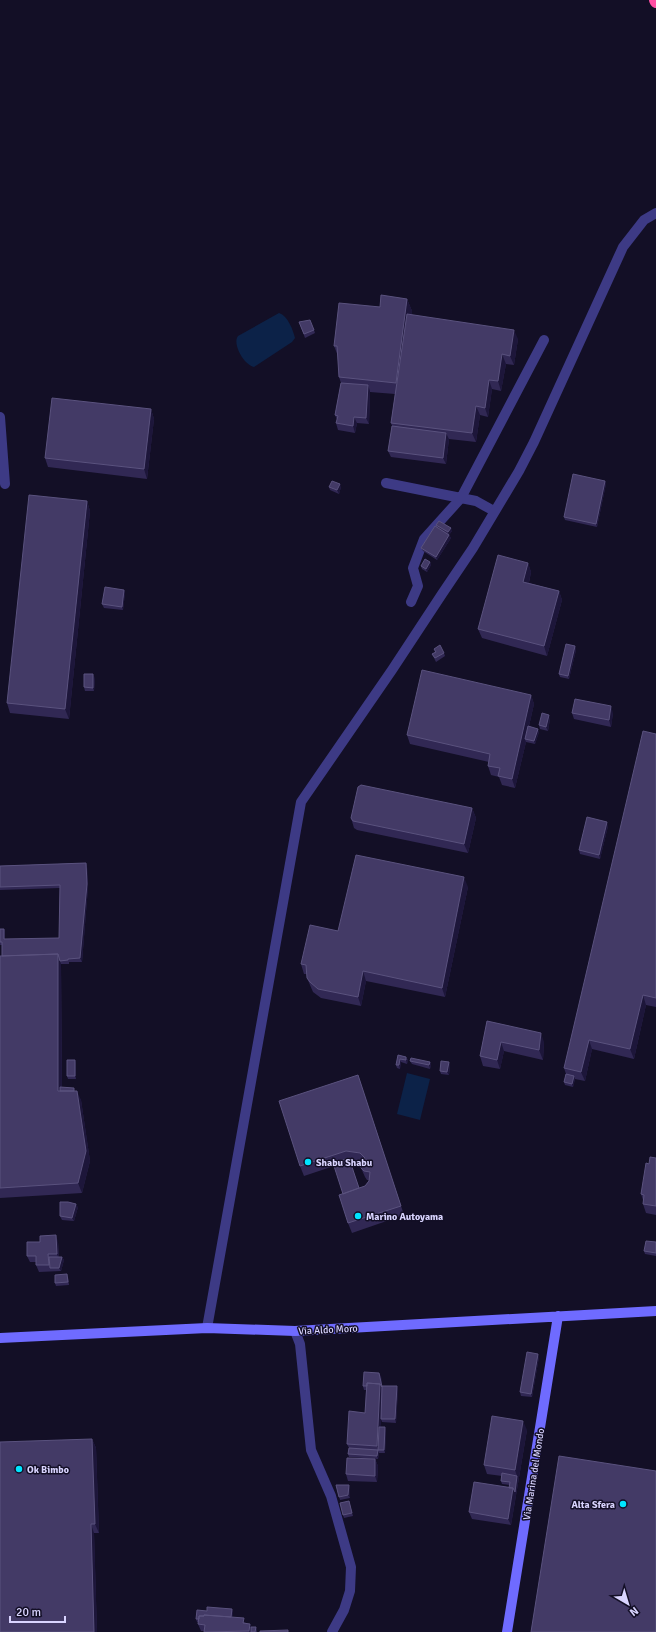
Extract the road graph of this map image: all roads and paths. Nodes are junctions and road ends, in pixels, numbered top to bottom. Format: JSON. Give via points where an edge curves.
{"nodes":[{"id":1,"x":656,"y":213,"type":"edge"},
{"id":2,"x":544,"y":340,"type":"dead end"},
{"id":3,"x":0,"y":417,"type":"edge"},
{"id":4,"x":386,"y":483,"type":"dead end"},
{"id":5,"x":5,"y":484,"type":"dead end"},
{"id":6,"x":461,"y":498,"type":"junction"},
{"id":7,"x":494,"y":511,"type":"junction"},
{"id":8,"x":411,"y":602,"type":"dead end"},
{"id":9,"x":656,"y":1311,"type":"edge"},
{"id":10,"x":558,"y":1316,"type":"junction"},
{"id":11,"x":207,"y":1328,"type":"junction"},
{"id":12,"x":296,"y":1331,"type":"junction"},
{"id":13,"x":0,"y":1338,"type":"edge"},
{"id":14,"x":332,"y":1632,"type":"edge"},
{"id":15,"x":507,"y":1632,"type":"edge"}],
"edges":[{"from":1,"to":7,"type":"street","via":[[644,220],[623,247],[534,442]]},
{"from":2,"to":6,"type":"street"},
{"from":3,"to":5,"type":"street"},
{"from":4,"to":6,"type":"street"},
{"from":6,"to":7,"type":"street","via":[[476,501]]},
{"from":6,"to":8,"type":"street","via":[[424,539],[413,568],[418,586]]},
{"from":7,"to":11,"type":"street","via":[[473,548],[301,802]]},
{"from":9,"to":10,"type":"main road","name":"Via Aldo Moro"},
{"from":10,"to":12,"type":"main road","name":"Via Aldo Moro"},
{"from":10,"to":15,"type":"main road","name":"Via Marina del Mondo"},
{"from":11,"to":12,"type":"main road","name":"Via Aldo Moro"},
{"from":11,"to":13,"type":"main road","name":"Via Aldo Moro"},
{"from":12,"to":14,"type":"street","via":[[300,1344],[311,1450],[331,1496],[351,1567],[350,1591],[344,1610]]}]}
